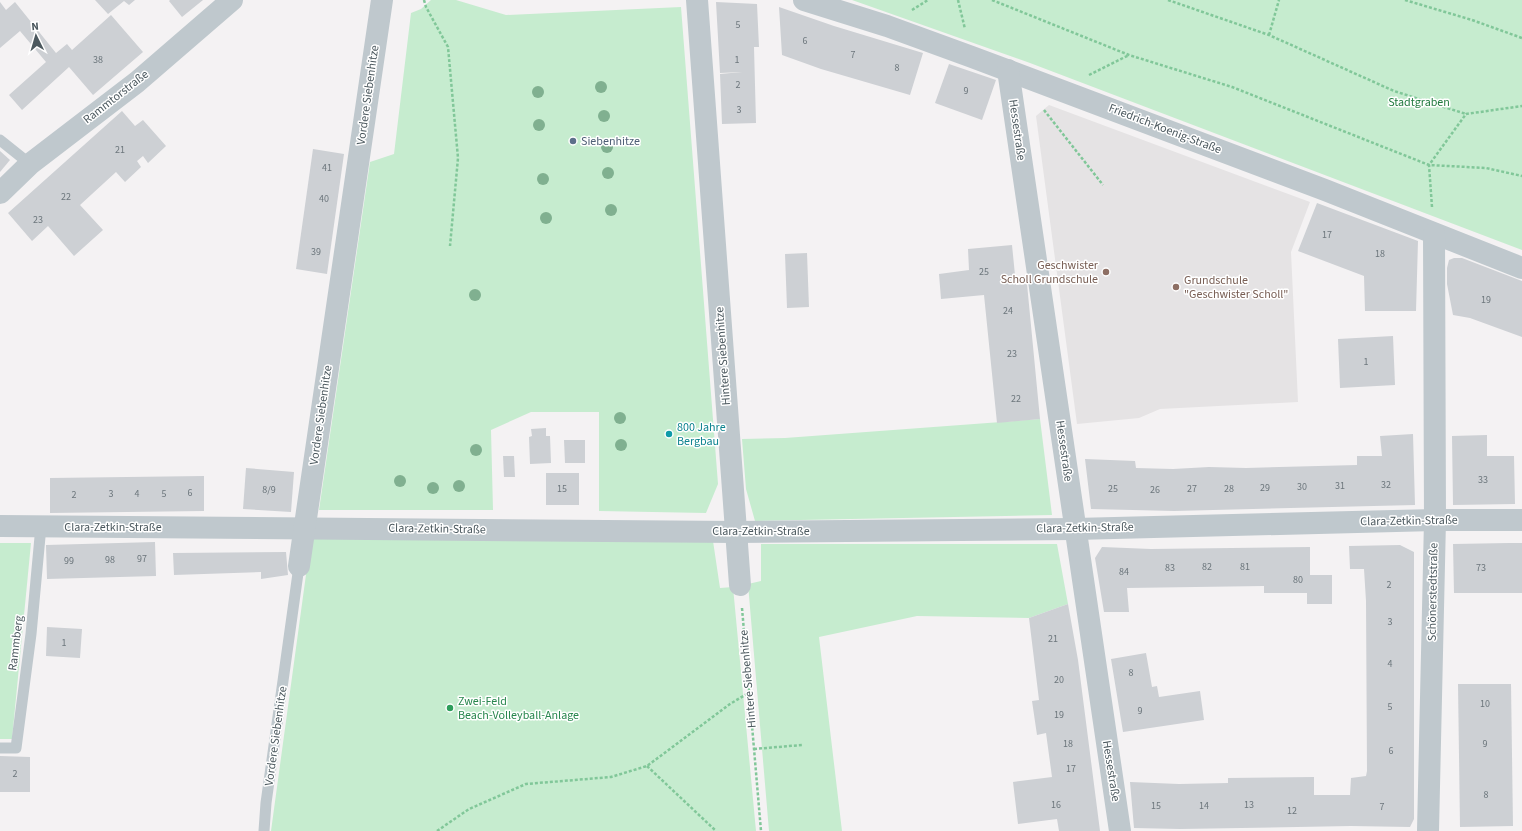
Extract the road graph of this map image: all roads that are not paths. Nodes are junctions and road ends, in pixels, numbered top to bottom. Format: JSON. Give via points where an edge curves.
{"nodes":[{"id":1,"x":232,"y":0,"type":"edge"},
{"id":2,"x":382,"y":0,"type":"edge"},
{"id":3,"x":697,"y":0,"type":"edge"},
{"id":4,"x":804,"y":0,"type":"edge"},
{"id":5,"x":1008,"y":70,"type":"junction"},
{"id":6,"x":0,"y":140,"type":"edge"},
{"id":7,"x":30,"y":164,"type":"junction"},
{"id":8,"x":0,"y":193,"type":"edge"},
{"id":9,"x":1434,"y":234,"type":"junction"},
{"id":10,"x":1522,"y":268,"type":"edge"},
{"id":11,"x":1435,"y":520,"type":"junction"},
{"id":12,"x":1522,"y":520,"type":"edge"},
{"id":13,"x":0,"y":526,"type":"edge"},
{"id":14,"x":41,"y":526,"type":"junction"},
{"id":15,"x":304,"y":528,"type":"junction"},
{"id":16,"x":1075,"y":529,"type":"junction"},
{"id":17,"x":736,"y":532,"type":"junction"},
{"id":18,"x":299,"y":566,"type":"joint"},
{"id":19,"x":740,"y":585,"type":"road end"},
{"id":20,"x":0,"y":748,"type":"edge"},
{"id":21,"x":264,"y":831,"type":"edge"},
{"id":22,"x":1120,"y":831,"type":"edge"},
{"id":23,"x":1428,"y":831,"type":"edge"}],
"edges":[{"from":1,"to":7,"type":"street","name":"Rammtorstraße","via":[[137,82]]},
{"from":2,"to":15,"type":"street","name":"Vordere Siebenhitze"},
{"from":3,"to":17,"type":"street","name":"Hintere Siebenhitze"},
{"from":4,"to":5,"type":"street","name":"Friedrich-Koenig-Straße","via":[[886,26]]},
{"from":5,"to":9,"type":"street","name":"Friedrich-Koenig-Straße"},
{"from":5,"to":16,"type":"street","name":"Hessestraße"},
{"from":6,"to":7,"type":"lane"},
{"from":7,"to":8,"type":"street","name":"Rammtorstraße"},
{"from":9,"to":10,"type":"street","name":"Friedrich-Koenig-Straße"},
{"from":9,"to":11,"type":"street","name":"Schönerstedtstraße"},
{"from":11,"to":12,"type":"street","name":"Clara-Zetkin-Straße"},
{"from":11,"to":16,"type":"street","name":"Clara-Zetkin-Straße"},
{"from":11,"to":23,"type":"street","name":"Schönerstedtstraße"},
{"from":13,"to":14,"type":"street","name":"Clara-Zetkin-Straße"},
{"from":14,"to":15,"type":"street","name":"Clara-Zetkin-Straße"},
{"from":14,"to":20,"type":"lane","name":"Rammberg","via":[[31,634],[16,748]]},
{"from":15,"to":17,"type":"street","name":"Clara-Zetkin-Straße"},
{"from":15,"to":18,"type":"street","name":"Vordere Siebenhitze"},
{"from":16,"to":17,"type":"street","name":"Clara-Zetkin-Straße"},
{"from":16,"to":22,"type":"street","name":"Hessestraße"},
{"from":17,"to":19,"type":"street","name":"Hintere Siebenhitze"},
{"from":18,"to":21,"type":"lane","name":"Vordere Siebenhitze"}]}
